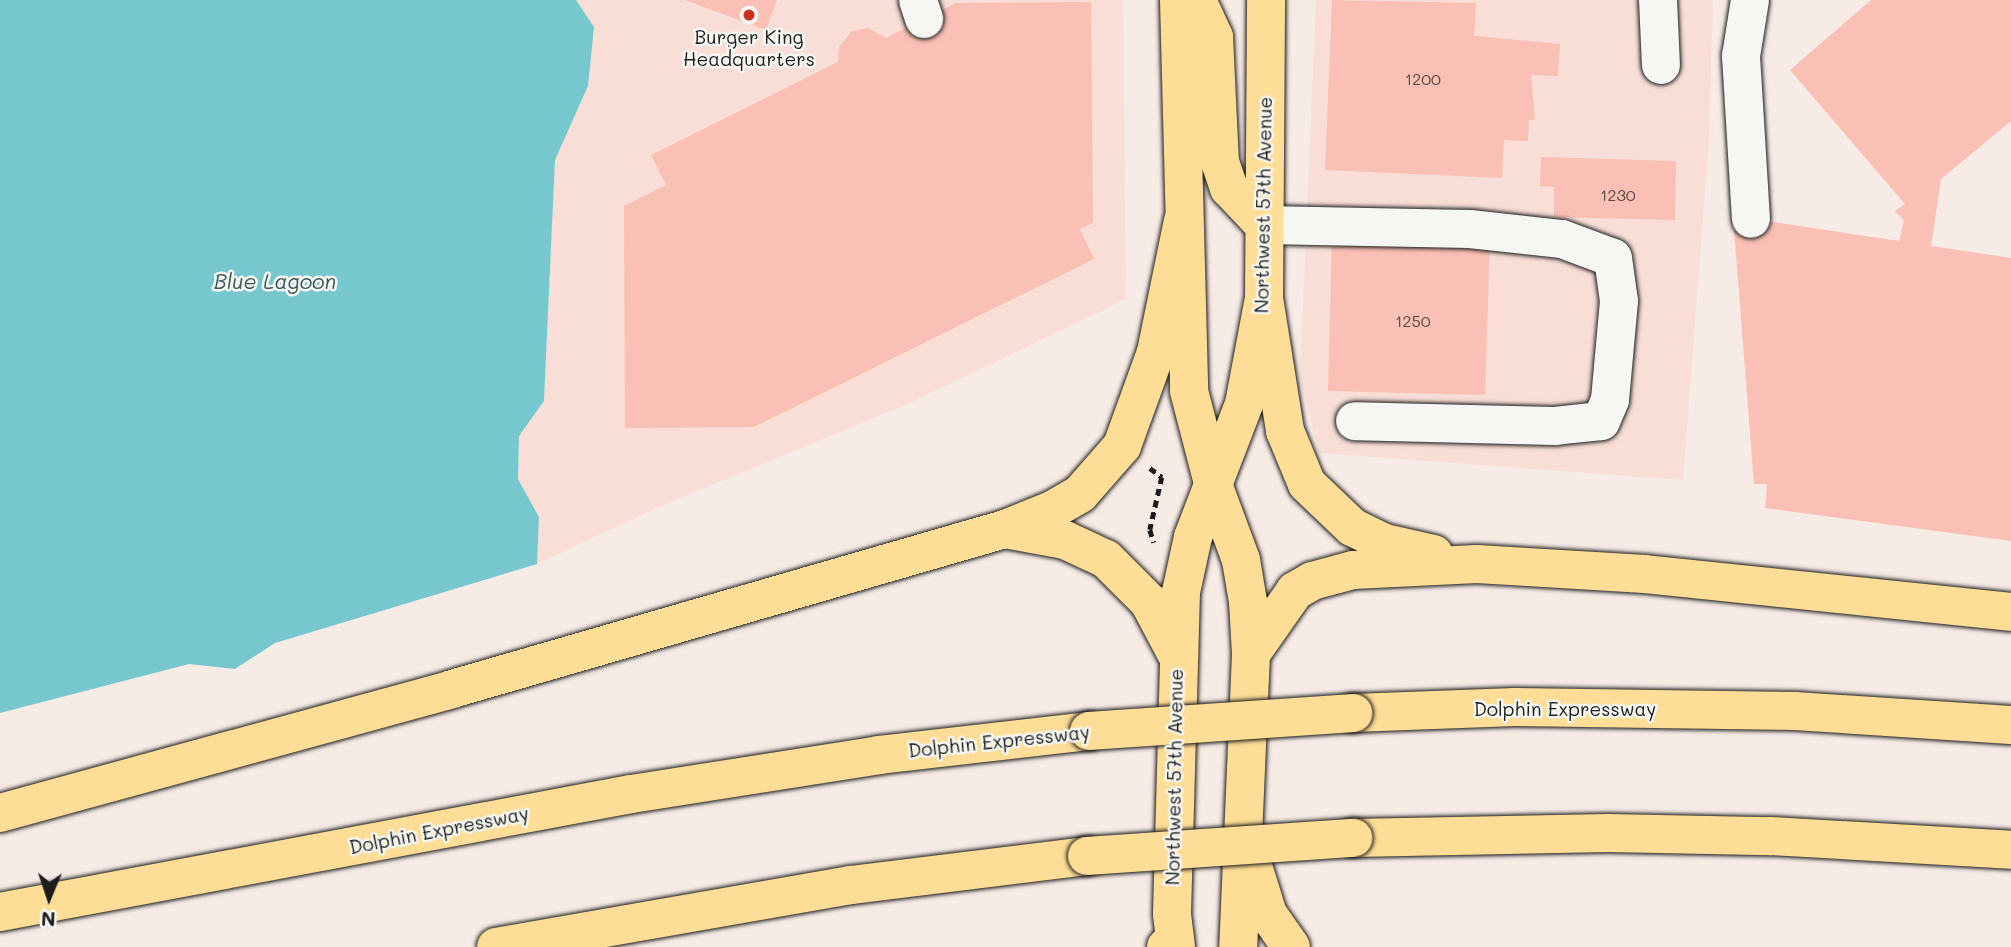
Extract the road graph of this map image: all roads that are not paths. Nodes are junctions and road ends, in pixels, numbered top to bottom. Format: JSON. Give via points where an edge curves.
{"nodes":[{"id":1,"x":1180,"y":0,"type":"edge"},
{"id":2,"x":1197,"y":0,"type":"edge"},
{"id":3,"x":1266,"y":0,"type":"edge"},
{"id":4,"x":1658,"y":0,"type":"edge"},
{"id":5,"x":1750,"y":0,"type":"edge"},
{"id":6,"x":1661,"y":65,"type":"dead end"},
{"id":7,"x":1751,"y":219,"type":"dead end"},
{"id":8,"x":1183,"y":221,"type":"junction"},
{"id":9,"x":1264,"y":225,"type":"junction"},
{"id":10,"x":1265,"y":298,"type":"junction"},
{"id":11,"x":1355,"y":421,"type":"dead end"},
{"id":12,"x":1214,"y":487,"type":"junction"},
{"id":13,"x":1005,"y":529,"type":"junction"},
{"id":14,"x":1477,"y":564,"type":"junction"},
{"id":15,"x":2011,"y":612,"type":"edge"},
{"id":16,"x":1176,"y":653,"type":"junction"},
{"id":17,"x":1251,"y":654,"type":"junction"},
{"id":18,"x":2011,"y":725,"type":"edge"},
{"id":19,"x":0,"y":813,"type":"edge"},
{"id":20,"x":1244,"y":837,"type":"junction"},
{"id":21,"x":2011,"y":850,"type":"edge"},
{"id":22,"x":0,"y":912,"type":"edge"},
{"id":23,"x":1172,"y":944,"type":"edge"},
{"id":24,"x":496,"y":947,"type":"edge"},
{"id":25,"x":1238,"y":947,"type":"edge"},
{"id":26,"x":1291,"y":947,"type":"edge"}],
"edges":[{"from":1,"to":8,"type":"main road"},
{"from":2,"to":9,"type":"main road","via":[[1214,37],[1220,162],[1229,187]]},
{"from":3,"to":9,"type":"main road","name":"Northwest 57th Avenue"},
{"from":4,"to":6,"type":"lane"},
{"from":5,"to":7,"type":"lane","via":[[1741,56]]},
{"from":8,"to":12,"type":"main road","via":[[1189,391]]},
{"from":8,"to":13,"type":"main road","via":[[1156,352],[1122,446],[1080,494]]},
{"from":9,"to":10,"type":"main road","name":"Northwest 57th Avenue"},
{"from":9,"to":11,"type":"lane","via":[[1470,229],[1562,239],[1613,258],[1619,301],[1610,400],[1601,421],[1555,426]]},
{"from":10,"to":12,"type":"main road","name":"Northwest 57th Avenue","via":[[1244,404]]},
{"from":10,"to":14,"type":"main road","via":[[1284,431],[1307,484],[1352,527],[1385,543]]},
{"from":12,"to":16,"type":"main road","name":"Northwest 57th Avenue","via":[[1185,567]]},
{"from":12,"to":17,"type":"main road","via":[[1241,560]]},
{"from":13,"to":16,"type":"main road","via":[[1065,540],[1106,559],[1149,602]]},
{"from":13,"to":19,"type":"main road"},
{"from":14,"to":15,"type":"main road","via":[[1644,575]]},
{"from":14,"to":17,"type":"main road","via":[[1353,570],[1312,580],[1295,591]]},
{"from":16,"to":23,"type":"main road","name":"Northwest 57th Avenue"},
{"from":17,"to":20,"type":"main road"},
{"from":18,"to":22,"type":"main road","name":"Dolphin Expressway","bridge":true,"via":[[1795,711],[1515,707],[1089,731],[879,755],[631,794]]},
{"from":20,"to":25,"type":"main road"},
{"from":20,"to":26,"type":"main road","via":[[1268,914]]},
{"from":21,"to":24,"type":"main road","bridge":true,"via":[[1608,832],[1353,838],[1087,856],[851,885]]}]}
